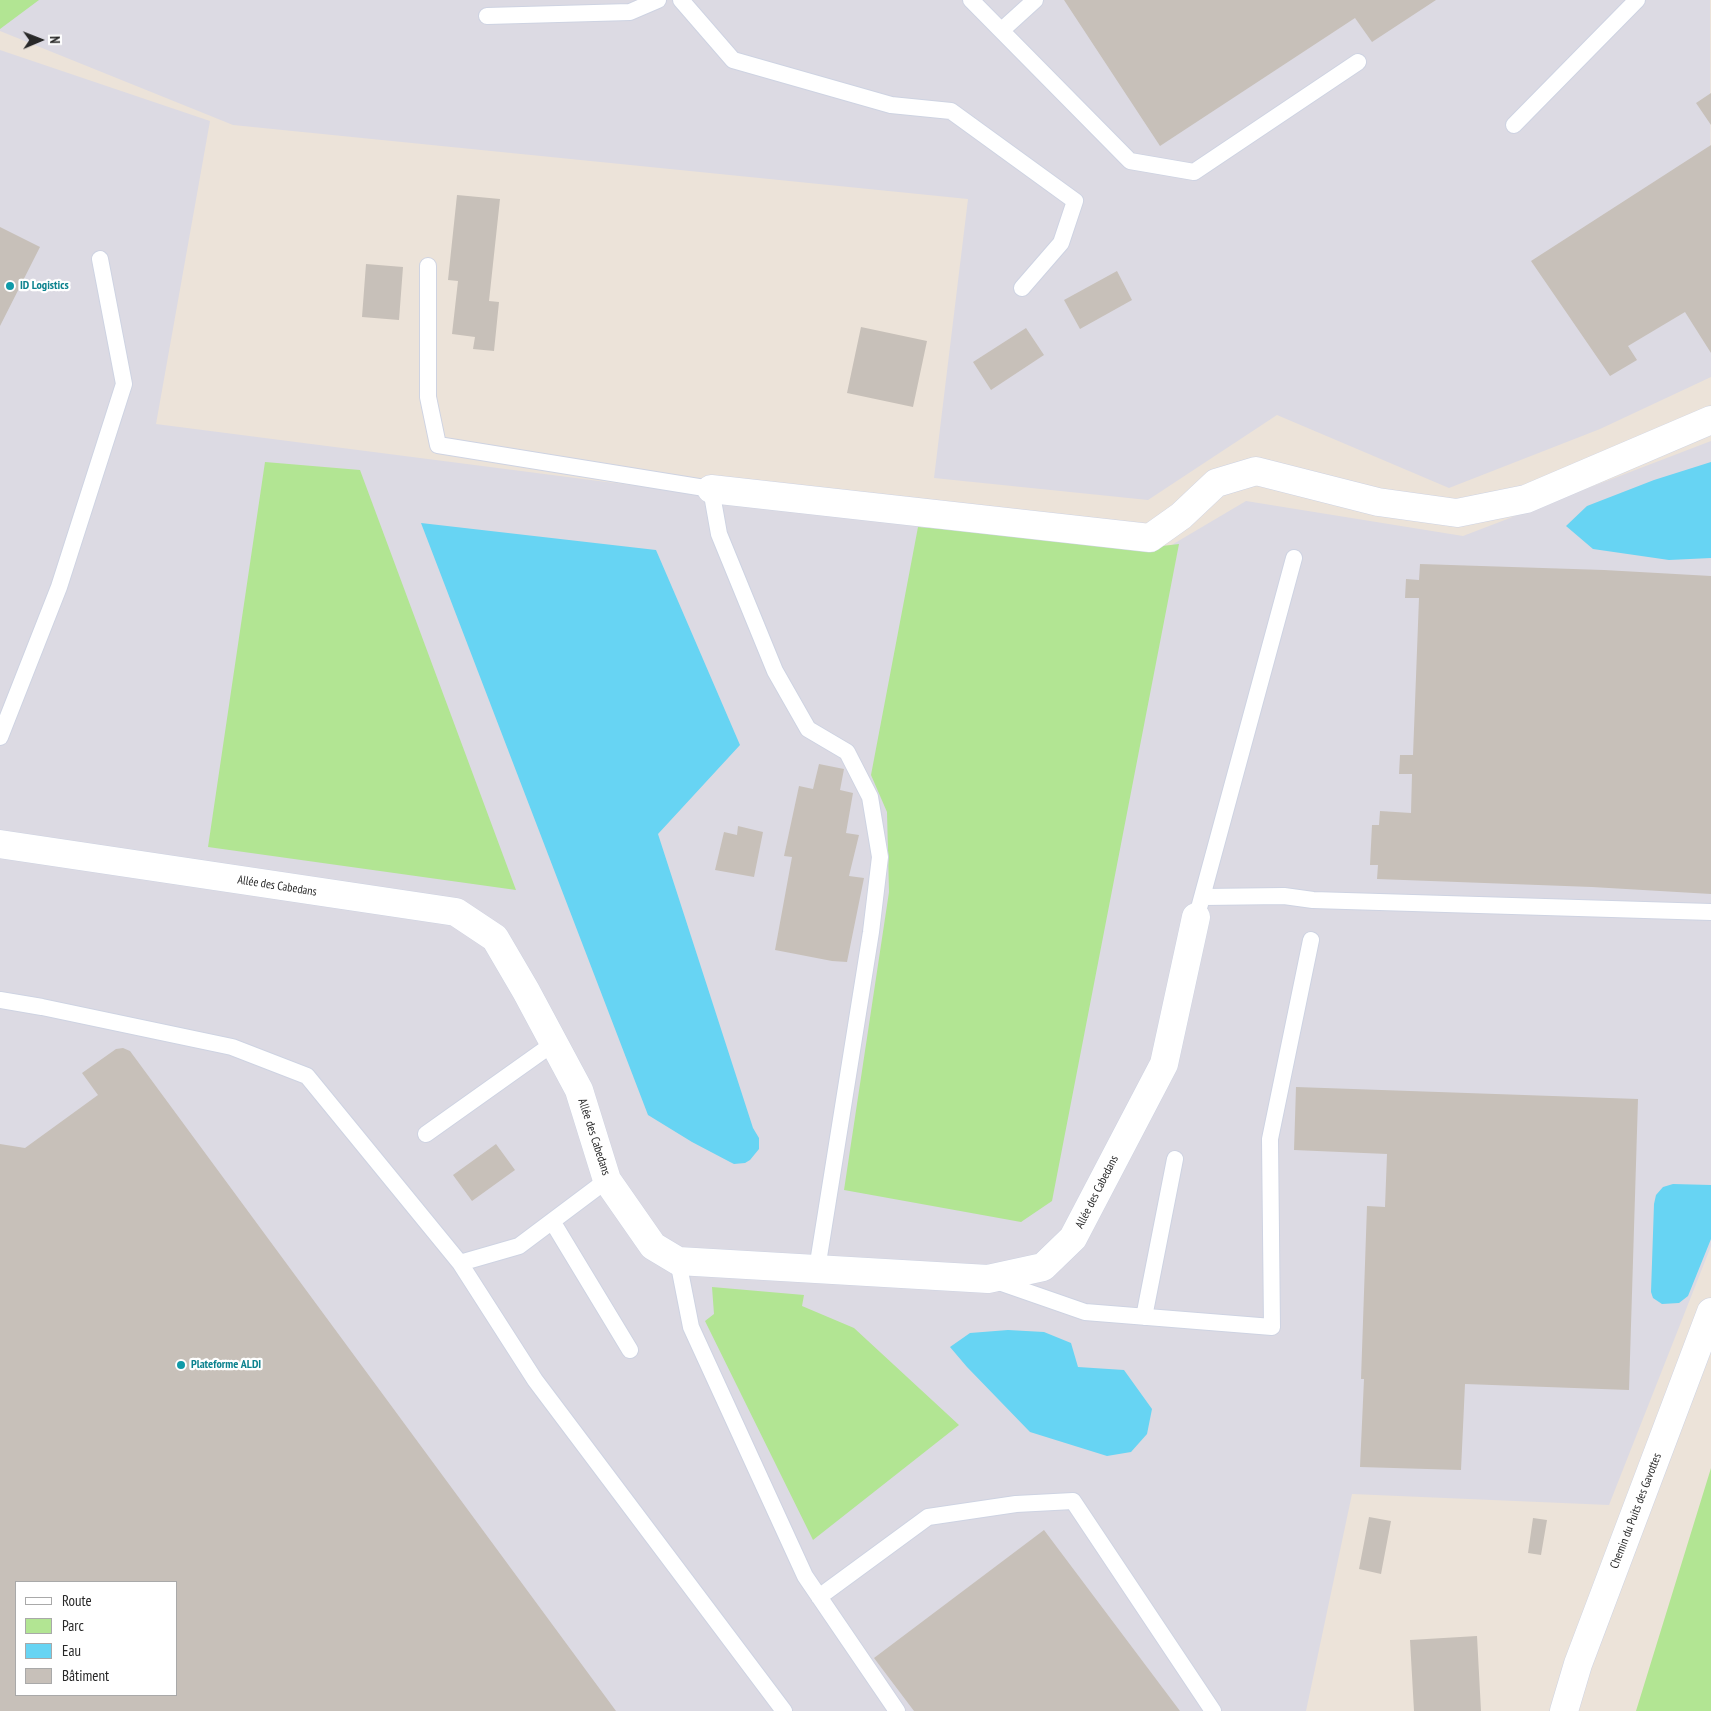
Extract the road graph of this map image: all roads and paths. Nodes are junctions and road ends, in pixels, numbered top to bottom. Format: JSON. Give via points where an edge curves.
{"nodes":[{"id":1,"x":658,"y":0,"type":"edge"},
{"id":2,"x":681,"y":0,"type":"edge"},
{"id":3,"x":972,"y":0,"type":"edge"},
{"id":4,"x":1035,"y":0,"type":"edge"},
{"id":5,"x":1637,"y":0,"type":"edge"},
{"id":6,"x":487,"y":16,"type":"dead end"},
{"id":7,"x":1002,"y":30,"type":"junction"},
{"id":8,"x":1358,"y":62,"type":"dead end"},
{"id":9,"x":1514,"y":125,"type":"dead end"},
{"id":10,"x":100,"y":259,"type":"dead end"},
{"id":11,"x":428,"y":266,"type":"dead end"},
{"id":12,"x":1022,"y":288,"type":"dead end"},
{"id":13,"x":1711,"y":420,"type":"edge"},
{"id":14,"x":711,"y":489,"type":"junction"},
{"id":15,"x":1294,"y":558,"type":"dead end"},
{"id":16,"x":0,"y":737,"type":"edge"},
{"id":17,"x":0,"y":844,"type":"edge"},
{"id":18,"x":1199,"y":907,"type":"junction"},
{"id":19,"x":1711,"y":912,"type":"edge"},
{"id":20,"x":1311,"y":940,"type":"dead end"},
{"id":21,"x":0,"y":1000,"type":"edge"},
{"id":22,"x":554,"y":1043,"type":"junction"},
{"id":23,"x":426,"y":1134,"type":"dead end"},
{"id":24,"x":1175,"y":1159,"type":"dead end"},
{"id":25,"x":607,"y":1180,"type":"junction"},
{"id":26,"x":552,"y":1222,"type":"junction"},
{"id":27,"x":678,"y":1261,"type":"junction"},
{"id":28,"x":460,"y":1263,"type":"junction"},
{"id":29,"x":817,"y":1269,"type":"junction"},
{"id":30,"x":988,"y":1279,"type":"junction"},
{"id":31,"x":1711,"y":1312,"type":"edge"},
{"id":32,"x":1144,"y":1317,"type":"junction"},
{"id":33,"x":630,"y":1350,"type":"dead end"},
{"id":34,"x":818,"y":1597,"type":"junction"},
{"id":35,"x":784,"y":1711,"type":"edge"},
{"id":36,"x":897,"y":1711,"type":"edge"},
{"id":37,"x":1213,"y":1711,"type":"edge"},
{"id":38,"x":1564,"y":1711,"type":"edge"}],
"edges":[{"from":1,"to":6,"type":"lane","via":[[630,12]]},
{"from":2,"to":12,"type":"lane","via":[[733,60],[891,106],[951,111],[1075,201],[1061,243]]},
{"from":3,"to":7,"type":"lane"},
{"from":4,"to":7,"type":"lane"},
{"from":5,"to":9,"type":"lane"},
{"from":7,"to":8,"type":"lane","via":[[1130,161],[1194,172]]},
{"from":10,"to":16,"type":"lane","via":[[124,384],[59,587]]},
{"from":11,"to":14,"type":"lane","via":[[428,397],[438,445]]},
{"from":13,"to":14,"type":"street","via":[[1526,499],[1457,513],[1378,502],[1256,471],[1216,484],[1181,516],[1150,538]]},
{"from":14,"to":29,"type":"lane","via":[[719,534],[775,671],[808,729],[847,752],[870,797],[880,857]]},
{"from":15,"to":18,"type":"lane"},
{"from":17,"to":22,"type":"street","name":"Allée des Cabedans","via":[[456,912],[495,938]]},
{"from":18,"to":19,"type":"lane","via":[[1284,896],[1313,900]]},
{"from":18,"to":30,"type":"street","name":"Allée des Cabedans","via":[[1164,1064],[1074,1238],[1043,1267]]},
{"from":20,"to":32,"type":"lane","via":[[1270,1139],[1272,1327]]},
{"from":21,"to":28,"type":"lane","via":[[232,1047],[306,1076]]},
{"from":22,"to":23,"type":"lane"},
{"from":22,"to":25,"type":"street","name":"Allée des Cabedans","via":[[579,1090]]},
{"from":24,"to":32,"type":"lane"},
{"from":25,"to":26,"type":"lane"},
{"from":25,"to":27,"type":"street","name":"Allée des Cabedans","via":[[653,1246]]},
{"from":26,"to":28,"type":"lane","via":[[519,1246]]},
{"from":26,"to":33,"type":"lane"},
{"from":27,"to":29,"type":"street","name":"Allée des Cabedans"},
{"from":27,"to":34,"type":"lane","via":[[691,1327],[805,1576]]},
{"from":28,"to":35,"type":"lane","via":[[535,1380]]},
{"from":29,"to":30,"type":"street","name":"Allée des Cabedans"},
{"from":30,"to":32,"type":"lane","via":[[1085,1312]]},
{"from":31,"to":38,"type":"street","name":"Chemin du Puits des Gavottes","via":[[1578,1664]]},
{"from":34,"to":36,"type":"lane"},
{"from":34,"to":37,"type":"lane","via":[[928,1517],[1016,1504],[1073,1501]]}]}
